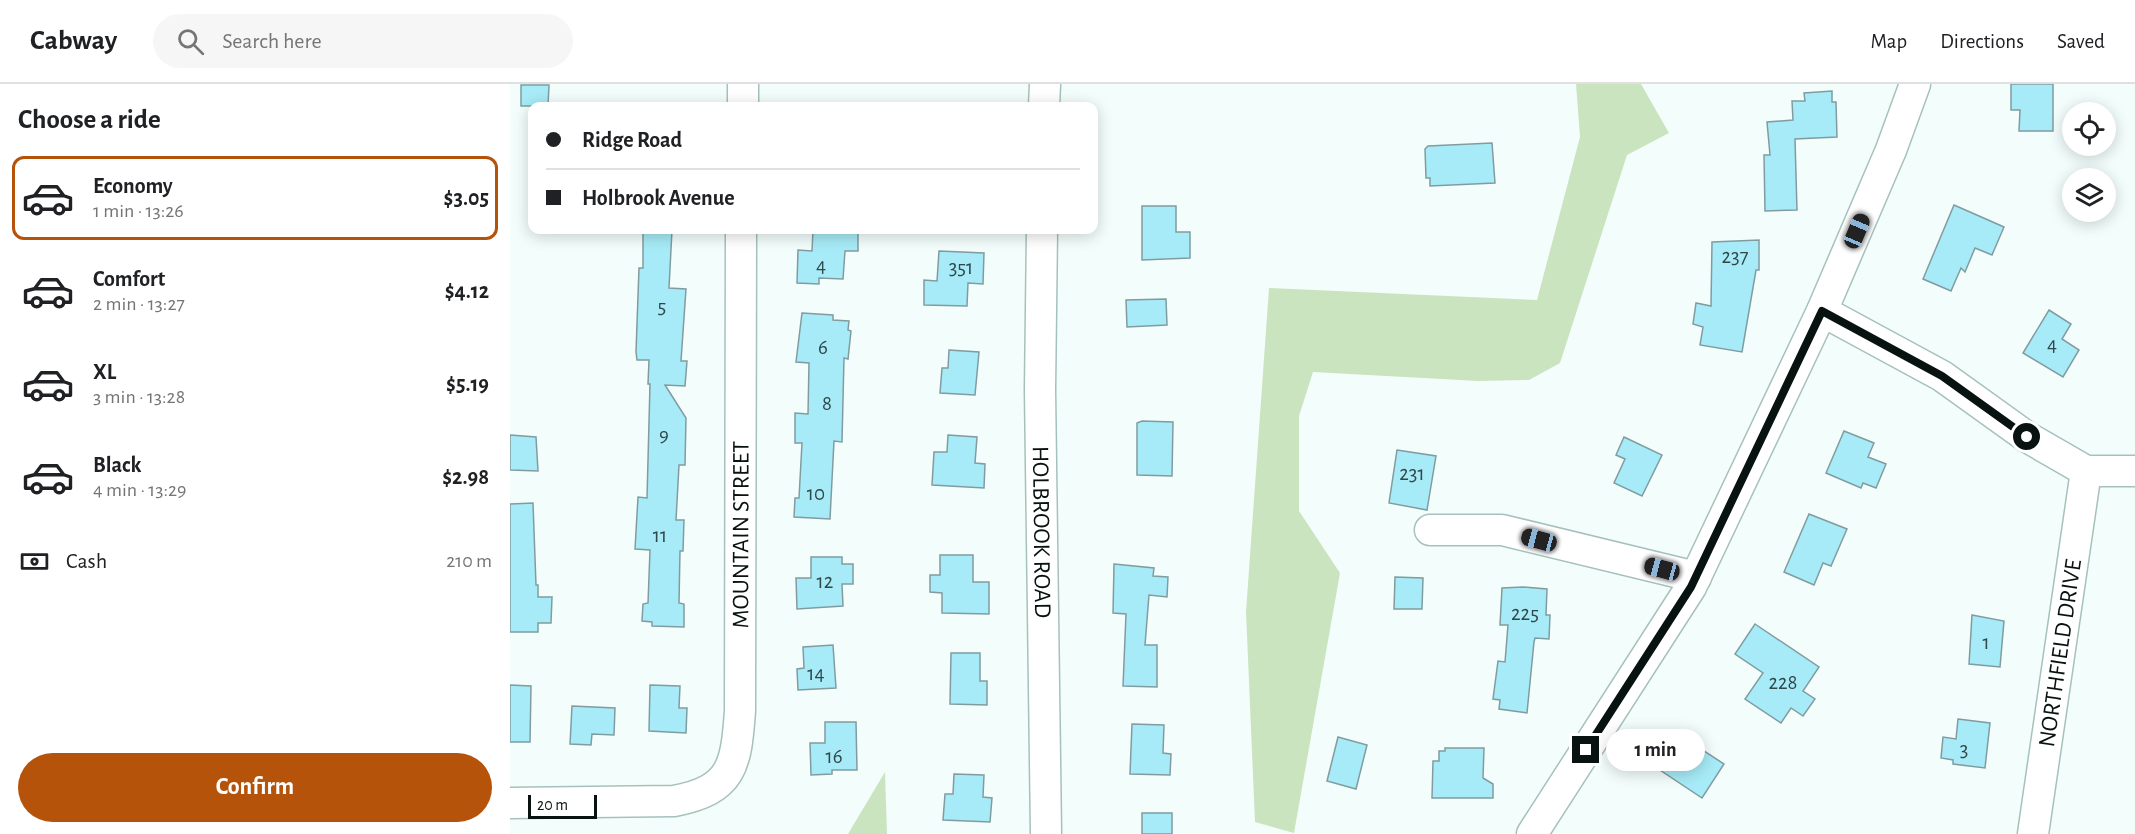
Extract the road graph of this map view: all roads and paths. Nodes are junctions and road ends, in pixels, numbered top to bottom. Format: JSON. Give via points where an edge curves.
{"nodes":[{"id":1,"x":743,"y":84,"type":"edge"},
{"id":2,"x":1045,"y":84,"type":"edge"},
{"id":3,"x":1915,"y":84,"type":"edge"},
{"id":4,"x":743,"y":102,"type":"edge"},
{"id":5,"x":1044,"y":102,"type":"edge"},
{"id":6,"x":741,"y":234,"type":"edge"},
{"id":7,"x":1042,"y":234,"type":"edge"},
{"id":8,"x":1822,"y":311,"type":"junction"},
{"id":9,"x":2086,"y":471,"type":"junction"},
{"id":10,"x":2135,"y":471,"type":"edge"},
{"id":11,"x":1430,"y":530,"type":"dead end"},
{"id":12,"x":1696,"y":578,"type":"junction"},
{"id":13,"x":510,"y":803,"type":"edge"},
{"id":14,"x":1047,"y":834,"type":"edge"},
{"id":15,"x":1532,"y":834,"type":"edge"},
{"id":16,"x":2033,"y":834,"type":"edge"}],
"edges":[{"from":1,"to":4,"type":"street"},
{"from":2,"to":5,"type":"street"},
{"from":3,"to":8,"type":"street"},
{"from":6,"to":13,"type":"street","name":"MOUNTAIN STREET","via":[[738,739],[732,767],[717,786],[674,801]]},
{"from":7,"to":14,"type":"street","name":"HOLBROOK ROAD","via":[[1040,390]]},
{"from":8,"to":9,"type":"street","via":[[1942,376],[2027,437]]},
{"from":8,"to":12,"type":"street"},
{"from":9,"to":10,"type":"street"},
{"from":9,"to":16,"type":"street","name":"NORTHFIELD DRIVE"},
{"from":11,"to":12,"type":"street","via":[[1502,530]]},
{"from":12,"to":15,"type":"street"}]}
